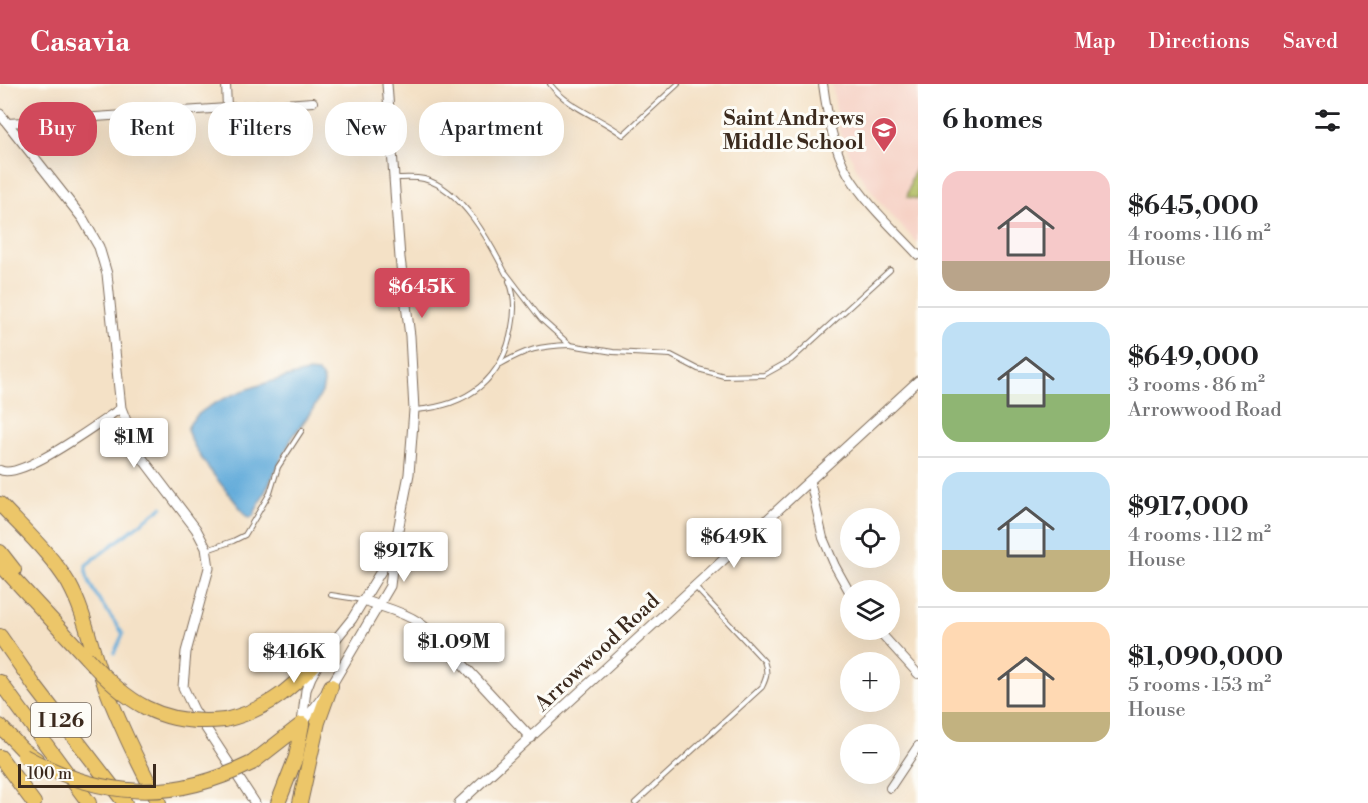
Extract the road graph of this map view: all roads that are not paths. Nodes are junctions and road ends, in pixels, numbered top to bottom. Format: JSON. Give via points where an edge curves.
{"nodes":[{"id":1,"x":226,"y":84,"type":"edge"},
{"id":2,"x":387,"y":84,"type":"edge"},
{"id":3,"x":550,"y":84,"type":"edge"},
{"id":4,"x":678,"y":84,"type":"edge"},
{"id":5,"x":823,"y":84,"type":"edge"},
{"id":6,"x":228,"y":102,"type":"edge"},
{"id":7,"x":208,"y":109,"type":"edge"},
{"id":8,"x":0,"y":114,"type":"edge"},
{"id":9,"x":8,"y":123,"type":"junction"},
{"id":10,"x":395,"y":178,"type":"junction"},
{"id":11,"x":918,"y":255,"type":"edge"},
{"id":12,"x":890,"y":270,"type":"dead end"},
{"id":13,"x":506,"y":273,"type":"junction"},
{"id":14,"x":570,"y":345,"type":"junction"},
{"id":15,"x":499,"y":365,"type":"junction"},
{"id":16,"x":918,"y":381,"type":"edge"},
{"id":17,"x":121,"y":408,"type":"junction"},
{"id":18,"x":414,"y":410,"type":"junction"},
{"id":19,"x":302,"y":430,"type":"dead end"},
{"id":20,"x":0,"y":470,"type":"edge"},
{"id":21,"x":810,"y":481,"type":"junction"},
{"id":22,"x":0,"y":504,"type":"edge"},
{"id":23,"x":207,"y":550,"type":"junction"},
{"id":24,"x":394,"y":551,"type":"junction"},
{"id":25,"x":0,"y":552,"type":"edge"},
{"id":26,"x":0,"y":564,"type":"edge"},
{"id":27,"x":843,"y":580,"type":"edge"},
{"id":28,"x":695,"y":587,"type":"junction"},
{"id":29,"x":331,"y":595,"type":"dead end"},
{"id":30,"x":364,"y":600,"type":"junction"},
{"id":31,"x":379,"y":606,"type":"junction"},
{"id":32,"x":64,"y":633,"type":"junction"},
{"id":33,"x":0,"y":636,"type":"edge"},
{"id":34,"x":887,"y":640,"type":"edge"},
{"id":35,"x":323,"y":654,"type":"junction"},
{"id":36,"x":918,"y":674,"type":"edge"},
{"id":37,"x":0,"y":682,"type":"edge"},
{"id":38,"x":331,"y":686,"type":"junction"},
{"id":39,"x":302,"y":724,"type":"junction"},
{"id":40,"x":0,"y":726,"type":"edge"},
{"id":41,"x":531,"y":738,"type":"junction"},
{"id":42,"x":0,"y":740,"type":"edge"},
{"id":43,"x":918,"y":746,"type":"edge"},
{"id":44,"x":0,"y":757,"type":"edge"},
{"id":45,"x":54,"y":772,"type":"junction"},
{"id":46,"x":890,"y":788,"type":"dead end"},
{"id":47,"x":34,"y":803,"type":"edge"},
{"id":48,"x":89,"y":803,"type":"edge"},
{"id":49,"x":125,"y":803,"type":"edge"},
{"id":50,"x":159,"y":803,"type":"edge"},
{"id":51,"x":255,"y":803,"type":"edge"},
{"id":52,"x":278,"y":803,"type":"edge"},
{"id":53,"x":300,"y":803,"type":"edge"},
{"id":54,"x":459,"y":803,"type":"edge"},
{"id":55,"x":635,"y":803,"type":"edge"}],
"edges":[{"from":1,"to":6,"type":"street"},
{"from":2,"to":10,"type":"street"},
{"from":3,"to":4,"type":"lane","via":[[583,112],[623,135]]},
{"from":5,"to":11,"type":"street","via":[[827,111],[847,172],[870,205]]},
{"from":7,"to":9,"type":"street"},
{"from":8,"to":9,"type":"street"},
{"from":9,"to":17,"type":"street","via":[[83,219],[99,247],[107,274]]},
{"from":10,"to":13,"type":"lane","via":[[423,179],[451,194],[482,231]]},
{"from":10,"to":18,"type":"street"},
{"from":12,"to":14,"type":"lane","via":[[792,360],[764,375],[724,376],[698,369],[671,355]]},
{"from":13,"to":14,"type":"lane","via":[[541,319]]},
{"from":13,"to":15,"type":"lane","via":[[512,287],[513,323],[509,345]]},
{"from":14,"to":15,"type":"lane","via":[[521,352]]},
{"from":15,"to":18,"type":"lane","via":[[488,382],[455,402]]},
{"from":16,"to":21,"type":"street","name":"Arrowwood Road"},
{"from":17,"to":20,"type":"street","via":[[51,454],[17,471]]},
{"from":17,"to":23,"type":"street","via":[[140,454]]},
{"from":18,"to":24,"type":"street","via":[[410,474]]},
{"from":19,"to":23,"type":"lane","via":[[278,467],[270,493],[245,535]]},
{"from":21,"to":27,"type":"street","via":[[824,538]]},
{"from":21,"to":28,"type":"street","name":"Arrowwood Road"},
{"from":22,"to":50,"type":"highway","via":[[57,567],[74,592],[130,746]]},
{"from":23,"to":51,"type":"street","via":[[209,568],[186,652],[183,687]]},
{"from":24,"to":30,"type":"street"},
{"from":24,"to":31,"type":"street","via":[[390,586]]},
{"from":25,"to":32,"type":"highway"},
{"from":26,"to":32,"type":"highway"},
{"from":28,"to":41,"type":"street","name":"Arrowwood Road"},
{"from":28,"to":55,"type":"lane","via":[[764,661],[767,678],[762,687]]},
{"from":29,"to":30,"type":"lane"},
{"from":30,"to":31,"type":"street"},
{"from":30,"to":35,"type":"street"},
{"from":31,"to":38,"type":"street"},
{"from":31,"to":41,"type":"street","via":[[416,621],[444,644]]},
{"from":32,"to":35,"type":"highway","bridge":true,"via":[[119,691],[148,710],[204,722],[256,711],[272,702]]},
{"from":33,"to":49,"type":"highway","number":"I 126"},
{"from":34,"to":36,"type":"street"},
{"from":35,"to":39,"type":"street","via":[[306,690]]},
{"from":37,"to":48,"type":"highway","number":"I 126"},
{"from":38,"to":39,"type":"street"},
{"from":38,"to":53,"type":"highway","via":[[318,722]]},
{"from":39,"to":45,"type":"highway","bridge":true,"via":[[252,763],[194,789],[159,795],[111,792]]},
{"from":39,"to":52,"type":"highway","via":[[296,757]]},
{"from":40,"to":45,"type":"highway"},
{"from":41,"to":54,"type":"street","name":"Arrowwood Road"},
{"from":42,"to":45,"type":"highway","bridge":true},
{"from":43,"to":46,"type":"street"},
{"from":44,"to":47,"type":"highway"}]}
